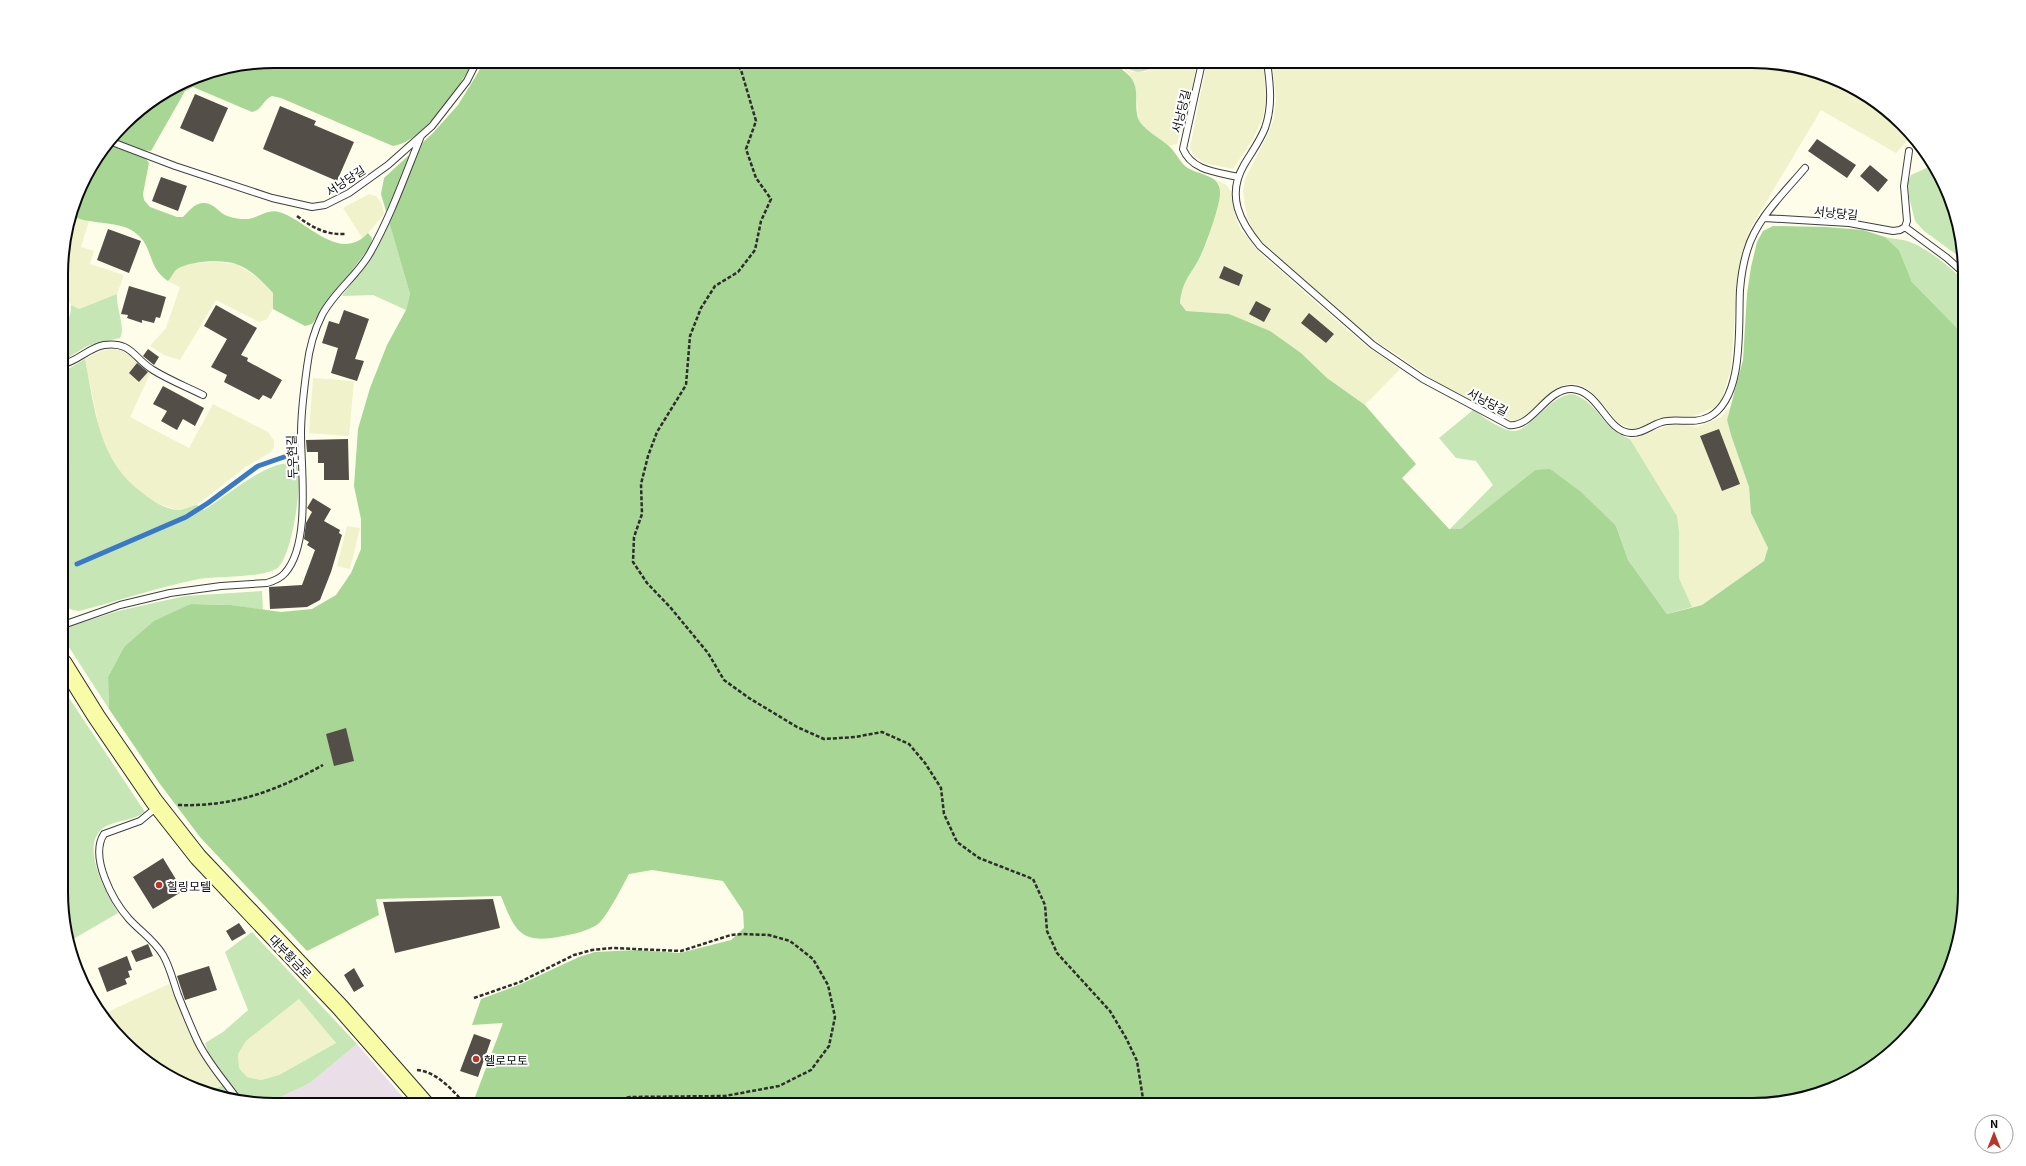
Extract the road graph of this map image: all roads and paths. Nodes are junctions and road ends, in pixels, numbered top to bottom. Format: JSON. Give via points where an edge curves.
{"nodes":[{"id":1,"x":474,"y":68,"type":"edge"},
{"id":2,"x":740,"y":68,"type":"edge"},
{"id":3,"x":1201,"y":68,"type":"edge"},
{"id":4,"x":1269,"y":68,"type":"edge"},
{"id":5,"x":421,"y":136,"type":"junction"},
{"id":6,"x":115,"y":143,"type":"edge"},
{"id":7,"x":1909,"y":151,"type":"dead end"},
{"id":8,"x":1805,"y":168,"type":"dead end"},
{"id":9,"x":1238,"y":177,"type":"junction"},
{"id":10,"x":294,"y":214,"type":"dead end"},
{"id":11,"x":1764,"y":218,"type":"junction"},
{"id":12,"x":1905,"y":227,"type":"junction"},
{"id":13,"x":346,"y":234,"type":"dead end"},
{"id":14,"x":1958,"y":269,"type":"edge"},
{"id":15,"x":68,"y":363,"type":"edge"},
{"id":16,"x":203,"y":395,"type":"dead end"},
{"id":17,"x":68,"y":623,"type":"edge"},
{"id":18,"x":68,"y":671,"type":"edge"},
{"id":19,"x":323,"y":765,"type":"dead end"},
{"id":20,"x":176,"y":805,"type":"dead end"},
{"id":21,"x":158,"y":806,"type":"junction"},
{"id":22,"x":474,"y":998,"type":"dead end"},
{"id":23,"x":411,"y":1071,"type":"dead end"},
{"id":24,"x":233,"y":1094,"type":"edge"},
{"id":25,"x":420,"y":1098,"type":"edge"},
{"id":26,"x":459,"y":1098,"type":"edge"},
{"id":27,"x":622,"y":1098,"type":"edge"},
{"id":28,"x":1143,"y":1098,"type":"edge"}],
"edges":[{"from":1,"to":5,"type":"lane","name":"서낭당길","via":[[467,81],[432,126]]},
{"from":2,"to":28,"type":"path","via":[[756,121],[746,149],[756,178],[771,199],[760,221],[755,250],[738,272],[715,286],[701,308],[690,336],[686,385],[657,432],[648,456],[641,484],[642,514],[634,537],[633,562],[647,583],[670,606],[708,653],[724,680],[749,698],[797,727],[824,739],[855,738],[882,732],[909,744],[941,788],[944,814],[957,842],[979,858],[1033,879],[1045,905],[1047,930],[1057,953],[1110,1011],[1126,1038],[1137,1061]]},
{"from":3,"to":9,"type":"lane","name":"서낭당길","via":[[1183,149],[1186,157],[1195,165]]},
{"from":4,"to":9,"type":"lane","name":"서낭당길","via":[[1270,109],[1259,141]]},
{"from":5,"to":6,"type":"lane","name":"서낭당길","via":[[388,165],[349,193],[325,205],[312,207],[272,198]]},
{"from":5,"to":17,"type":"lane","name":"두우현길","via":[[373,248],[322,315],[312,344],[307,367],[302,427],[304,496],[301,524],[296,550],[285,573],[277,580],[267,583],[196,589],[143,600]]},
{"from":7,"to":12,"type":"lane","via":[[1904,186],[1908,214]]},
{"from":8,"to":11,"type":"lane","name":"서낭당길"},
{"from":9,"to":11,"type":"lane","name":"서낭당길","via":[[1237,205],[1241,220],[1260,246],[1373,346],[1423,379],[1515,426],[1554,395],[1567,389],[1582,391],[1616,427],[1630,433],[1638,433],[1666,421],[1693,421],[1714,414],[1724,402],[1733,383],[1744,263],[1751,239]]},
{"from":10,"to":13,"type":"path","via":[[323,232]]},
{"from":11,"to":12,"type":"lane","name":"서낭당길","via":[[1849,223],[1893,231]]},
{"from":12,"to":14,"type":"lane"},
{"from":15,"to":16,"type":"lane","via":[[93,348],[113,344],[122,346],[130,349],[150,369]]},
{"from":18,"to":21,"type":"main road","name":"대부황금로"},
{"from":19,"to":20,"type":"path","via":[[290,783],[245,798],[218,804]]},
{"from":21,"to":24,"type":"lane","via":[[140,821],[104,834],[99,844],[101,867],[109,887],[129,919],[149,936],[163,955],[198,1042]]},
{"from":21,"to":25,"type":"main road","name":"대부황금로","via":[[226,889],[340,1007]]},
{"from":22,"to":27,"type":"path","via":[[520,982],[592,950],[612,948],[681,951],[731,935],[769,934],[790,941],[813,959],[828,985],[836,1017],[829,1046],[811,1070],[779,1086],[725,1096]]},
{"from":23,"to":26,"type":"path","via":[[428,1072],[441,1080]]}]}
